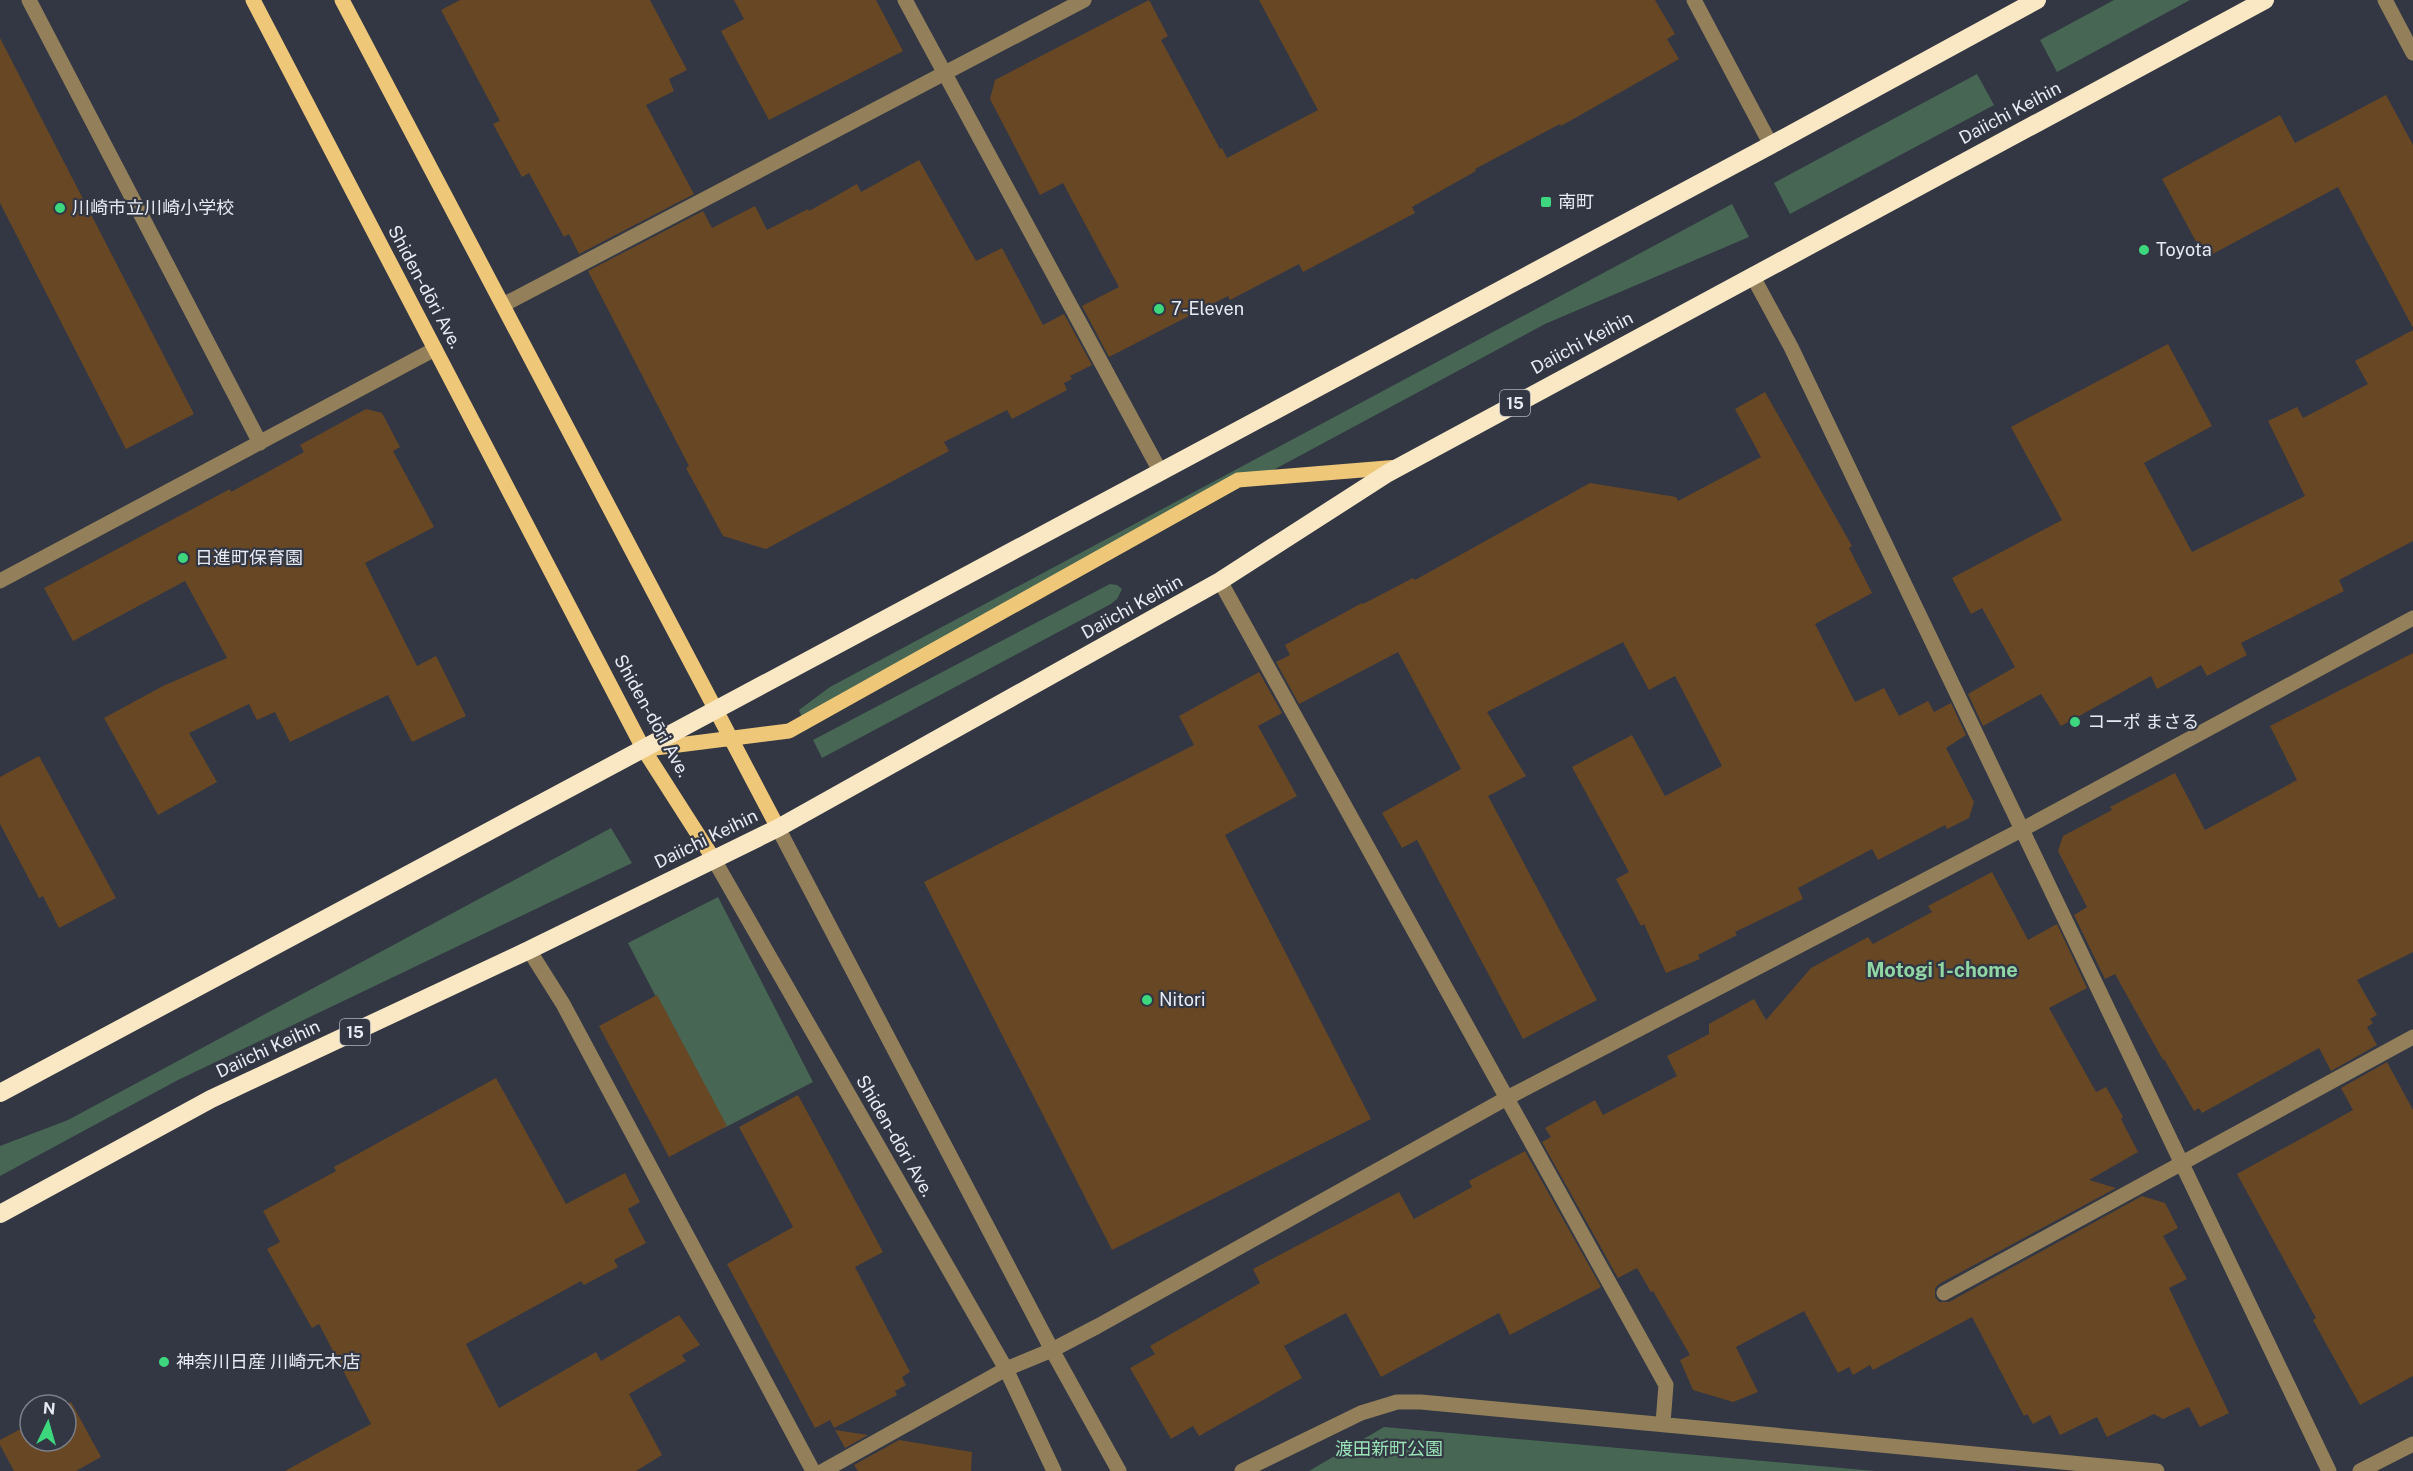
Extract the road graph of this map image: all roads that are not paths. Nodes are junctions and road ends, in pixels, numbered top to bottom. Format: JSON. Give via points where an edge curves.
{"nodes":[{"id":1,"x":29,"y":0,"type":"edge"},
{"id":2,"x":253,"y":0,"type":"edge"},
{"id":3,"x":342,"y":0,"type":"edge"},
{"id":4,"x":905,"y":0,"type":"edge"},
{"id":5,"x":1084,"y":0,"type":"edge"},
{"id":6,"x":1694,"y":0,"type":"edge"},
{"id":7,"x":2037,"y":0,"type":"edge"},
{"id":8,"x":2265,"y":0,"type":"edge"},
{"id":9,"x":2385,"y":0,"type":"edge"},
{"id":10,"x":2413,"y":53,"type":"edge"},
{"id":11,"x":944,"y":72,"type":"junction"},
{"id":12,"x":1771,"y":145,"type":"junction"},
{"id":13,"x":1752,"y":275,"type":"junction"},
{"id":14,"x":503,"y":305,"type":"junction"},
{"id":15,"x":435,"y":349,"type":"junction"},
{"id":16,"x":260,"y":443,"type":"junction"},
{"id":17,"x":1399,"y":467,"type":"junction"},
{"id":18,"x":1160,"y":471,"type":"junction"},
{"id":19,"x":0,"y":581,"type":"edge"},
{"id":20,"x":1220,"y":581,"type":"junction"},
{"id":21,"x":2413,"y":618,"type":"edge"},
{"id":22,"x":717,"y":709,"type":"junction"},
{"id":23,"x":732,"y":738,"type":"junction"},
{"id":24,"x":644,"y":750,"type":"junction"},
{"id":25,"x":778,"y":828,"type":"junction"},
{"id":26,"x":2023,"y":829,"type":"junction"},
{"id":27,"x":714,"y":858,"type":"junction"},
{"id":28,"x":529,"y":950,"type":"junction"},
{"id":29,"x":2413,"y":1037,"type":"edge"},
{"id":30,"x":0,"y":1093,"type":"edge"},
{"id":31,"x":1507,"y":1098,"type":"junction"},
{"id":32,"x":2180,"y":1164,"type":"junction"},
{"id":33,"x":0,"y":1214,"type":"edge"},
{"id":34,"x":1944,"y":1293,"type":"dead end"},
{"id":35,"x":1052,"y":1350,"type":"junction"},
{"id":36,"x":1006,"y":1370,"type":"junction"},
{"id":37,"x":1663,"y":1423,"type":"junction"},
{"id":38,"x":2413,"y":1444,"type":"edge"},
{"id":39,"x":813,"y":1471,"type":"edge"},
{"id":40,"x":823,"y":1471,"type":"edge"},
{"id":41,"x":1054,"y":1471,"type":"edge"},
{"id":42,"x":1119,"y":1471,"type":"edge"},
{"id":43,"x":1242,"y":1471,"type":"edge"},
{"id":44,"x":2157,"y":1471,"type":"edge"},
{"id":45,"x":2329,"y":1471,"type":"edge"},
{"id":46,"x":2360,"y":1471,"type":"edge"}],
"edges":[{"from":1,"to":16,"type":"street"},
{"from":2,"to":15,"type":"main road","name":"Shiden-dōri Ave."},
{"from":3,"to":14,"type":"main road","name":"Shiden-dōri Ave."},
{"from":4,"to":11,"type":"street"},
{"from":5,"to":11,"type":"street"},
{"from":6,"to":12,"type":"street"},
{"from":7,"to":12,"type":"highway"},
{"from":8,"to":13,"type":"highway","name":"Daiichi Keihin","number":"15"},
{"from":9,"to":10,"type":"street"},
{"from":11,"to":14,"type":"street"},
{"from":11,"to":18,"type":"street"},
{"from":12,"to":18,"type":"highway"},
{"from":13,"to":17,"type":"highway","name":"Daiichi Keihin","number":"15"},
{"from":13,"to":26,"type":"street","via":[[1791,347]]},
{"from":14,"to":22,"type":"main road","name":"Shiden-dōri Ave."},
{"from":15,"to":16,"type":"street"},
{"from":15,"to":24,"type":"main road","name":"Shiden-dōri Ave."},
{"from":16,"to":19,"type":"street"},
{"from":17,"to":20,"type":"highway","name":"Daiichi Keihin","number":"15"},
{"from":17,"to":23,"type":"main road","via":[[1238,480],[789,731]]},
{"from":18,"to":22,"type":"highway"},
{"from":20,"to":25,"type":"highway","name":"Daiichi Keihin","number":"15"},
{"from":20,"to":31,"type":"street"},
{"from":21,"to":26,"type":"street"},
{"from":22,"to":23,"type":"main road","name":"Shiden-dōri Ave."},
{"from":22,"to":24,"type":"highway"},
{"from":23,"to":24,"type":"main road"},
{"from":23,"to":25,"type":"main road","name":"Shiden-dōri Ave."},
{"from":24,"to":27,"type":"main road","name":"Shiden-dōri Ave."},
{"from":24,"to":30,"type":"highway"},
{"from":25,"to":27,"type":"highway","name":"Daiichi Keihin","number":"15"},
{"from":25,"to":35,"type":"street","name":"Shiden-dōri Ave."},
{"from":26,"to":31,"type":"street"},
{"from":26,"to":32,"type":"street"},
{"from":27,"to":28,"type":"highway","name":"Daiichi Keihin","number":"15"},
{"from":27,"to":36,"type":"street","name":"Shiden-dōri Ave."},
{"from":28,"to":33,"type":"highway","name":"Daiichi Keihin","number":"15","via":[[211,1100]]},
{"from":28,"to":39,"type":"street","via":[[563,1004]]},
{"from":29,"to":32,"type":"street"},
{"from":31,"to":35,"type":"street"},
{"from":31,"to":37,"type":"street","via":[[1666,1384]]},
{"from":32,"to":34,"type":"street"},
{"from":32,"to":45,"type":"street"},
{"from":35,"to":36,"type":"street"},
{"from":35,"to":42,"type":"street","name":"Shiden-dōri Ave."},
{"from":36,"to":40,"type":"street"},
{"from":36,"to":41,"type":"street","name":"Shiden-dōri Ave."},
{"from":37,"to":43,"type":"street","via":[[1397,1402],[1361,1413]]},
{"from":37,"to":44,"type":"street"},
{"from":38,"to":46,"type":"street"}]}
